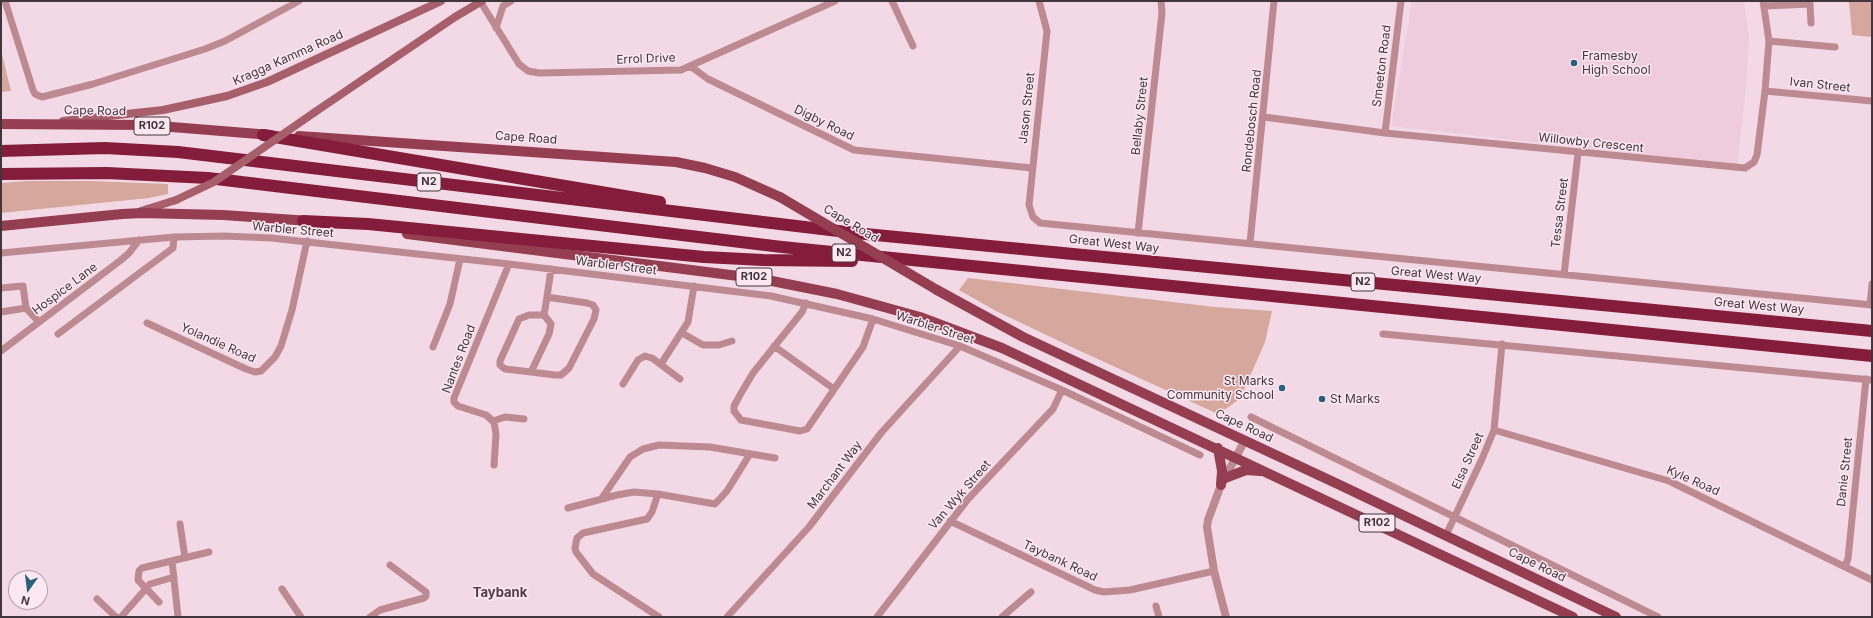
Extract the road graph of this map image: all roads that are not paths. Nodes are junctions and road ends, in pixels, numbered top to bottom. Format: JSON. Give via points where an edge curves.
{"nodes":[{"id":1,"x":5,"y":1,"type":"edge"},
{"id":2,"x":299,"y":1,"type":"edge"},
{"id":3,"x":441,"y":1,"type":"edge"},
{"id":4,"x":481,"y":1,"type":"edge"},
{"id":5,"x":511,"y":1,"type":"edge"},
{"id":6,"x":835,"y":1,"type":"edge"},
{"id":7,"x":892,"y":1,"type":"edge"},
{"id":8,"x":1039,"y":1,"type":"edge"},
{"id":9,"x":1161,"y":1,"type":"edge"},
{"id":10,"x":1274,"y":1,"type":"edge"},
{"id":11,"x":1400,"y":1,"type":"edge"},
{"id":12,"x":1764,"y":3,"type":"edge"},
{"id":13,"x":1811,"y":23,"type":"dead end"},
{"id":14,"x":496,"y":28,"type":"junction"},
{"id":15,"x":1768,"y":41,"type":"junction"},
{"id":16,"x":913,"y":46,"type":"dead end"},
{"id":17,"x":1835,"y":47,"type":"dead end"},
{"id":18,"x":690,"y":66,"type":"junction"},
{"id":19,"x":1765,"y":91,"type":"junction"},
{"id":20,"x":1872,"y":101,"type":"edge"},
{"id":21,"x":1264,"y":117,"type":"junction"},
{"id":22,"x":41,"y":123,"type":"junction"},
{"id":23,"x":1,"y":124,"type":"edge"},
{"id":24,"x":1385,"y":133,"type":"junction"},
{"id":25,"x":263,"y":135,"type":"junction"},
{"id":26,"x":1,"y":151,"type":"edge"},
{"id":27,"x":1578,"y":153,"type":"junction"},
{"id":28,"x":1032,"y":168,"type":"junction"},
{"id":29,"x":1,"y":174,"type":"edge"},
{"id":30,"x":122,"y":214,"type":"junction"},
{"id":31,"x":1033,"y":217,"type":"joint"},
{"id":32,"x":303,"y":221,"type":"junction"},
{"id":33,"x":1,"y":226,"type":"edge"},
{"id":34,"x":1138,"y":232,"type":"junction"},
{"id":35,"x":855,"y":233,"type":"junction"},
{"id":36,"x":174,"y":237,"type":"junction"},
{"id":37,"x":139,"y":240,"type":"junction"},
{"id":38,"x":307,"y":241,"type":"junction"},
{"id":39,"x":1250,"y":243,"type":"junction"},
{"id":40,"x":1,"y":253,"type":"edge"},
{"id":41,"x":460,"y":259,"type":"junction"},
{"id":42,"x":926,"y":262,"type":"junction"},
{"id":43,"x":509,"y":264,"type":"junction"},
{"id":44,"x":551,"y":269,"type":"junction"},
{"id":45,"x":1564,"y":275,"type":"junction"},
{"id":46,"x":1872,"y":284,"type":"edge"},
{"id":47,"x":694,"y":286,"type":"junction"},
{"id":48,"x":1,"y":288,"type":"edge"},
{"id":49,"x":547,"y":297,"type":"junction"},
{"id":50,"x":806,"y":303,"type":"junction"},
{"id":51,"x":1871,"y":305,"type":"edge"},
{"id":52,"x":26,"y":308,"type":"junction"},
{"id":53,"x":1,"y":312,"type":"edge"},
{"id":54,"x":544,"y":315,"type":"junction"},
{"id":55,"x":873,"y":319,"type":"junction"},
{"id":56,"x":39,"y":322,"type":"junction"},
{"id":57,"x":147,"y":323,"type":"dead end"},
{"id":58,"x":1872,"y":331,"type":"edge"},
{"id":59,"x":682,"y":332,"type":"junction"},
{"id":60,"x":58,"y":334,"type":"dead end"},
{"id":61,"x":1383,"y":334,"type":"dead end"},
{"id":62,"x":732,"y":341,"type":"dead end"},
{"id":63,"x":1502,"y":344,"type":"junction"},
{"id":64,"x":774,"y":346,"type":"junction"},
{"id":65,"x":960,"y":346,"type":"junction"},
{"id":66,"x":434,"y":347,"type":"dead end"},
{"id":67,"x":1,"y":351,"type":"edge"},
{"id":68,"x":1872,"y":357,"type":"edge"},
{"id":69,"x":661,"y":364,"type":"junction"},
{"id":70,"x":531,"y":372,"type":"junction"},
{"id":71,"x":680,"y":379,"type":"dead end"},
{"id":72,"x":1869,"y":380,"type":"edge"},
{"id":73,"x":623,"y":384,"type":"dead end"},
{"id":74,"x":834,"y":388,"type":"junction"},
{"id":75,"x":1062,"y":390,"type":"junction"},
{"id":76,"x":1251,"y":417,"type":"dead end"},
{"id":77,"x":524,"y":419,"type":"dead end"},
{"id":78,"x":493,"y":420,"type":"junction"},
{"id":79,"x":1494,"y":430,"type":"junction"},
{"id":80,"x":1245,"y":440,"type":"junction"},
{"id":81,"x":1218,"y":448,"type":"junction"},
{"id":82,"x":750,"y":454,"type":"junction"},
{"id":83,"x":1200,"y":455,"type":"dead end"},
{"id":84,"x":1237,"y":457,"type":"junction"},
{"id":85,"x":775,"y":458,"type":"dead end"},
{"id":86,"x":494,"y":465,"type":"dead end"},
{"id":87,"x":1270,"y":473,"type":"junction"},
{"id":88,"x":1223,"y":482,"type":"junction"},
{"id":89,"x":658,"y":494,"type":"junction"},
{"id":90,"x":602,"y":498,"type":"junction"},
{"id":91,"x":568,"y":508,"type":"dead end"},
{"id":92,"x":1454,"y":516,"type":"junction"},
{"id":93,"x":950,"y":521,"type":"junction"},
{"id":94,"x":180,"y":524,"type":"dead end"},
{"id":95,"x":1446,"y":535,"type":"junction"},
{"id":96,"x":209,"y":552,"type":"dead end"},
{"id":97,"x":185,"y":558,"type":"junction"},
{"id":98,"x":172,"y":561,"type":"junction"},
{"id":99,"x":390,"y":565,"type":"dead end"},
{"id":100,"x":1845,"y":566,"type":"junction"},
{"id":101,"x":1214,"y":571,"type":"junction"},
{"id":102,"x":174,"y":577,"type":"junction"},
{"id":103,"x":1872,"y":580,"type":"edge"},
{"id":104,"x":146,"y":588,"type":"junction"},
{"id":105,"x":282,"y":589,"type":"dead end"},
{"id":106,"x":1031,"y":592,"type":"dead end"},
{"id":107,"x":97,"y":599,"type":"dead end"},
{"id":108,"x":159,"y":602,"type":"dead end"},
{"id":109,"x":1156,"y":606,"type":"dead end"},
{"id":110,"x":116,"y":617,"type":"edge"},
{"id":111,"x":121,"y":617,"type":"edge"},
{"id":112,"x":178,"y":617,"type":"edge"},
{"id":113,"x":300,"y":617,"type":"edge"},
{"id":114,"x":370,"y":617,"type":"edge"},
{"id":115,"x":659,"y":617,"type":"edge"},
{"id":116,"x":727,"y":617,"type":"edge"},
{"id":117,"x":877,"y":617,"type":"edge"},
{"id":118,"x":1003,"y":617,"type":"edge"},
{"id":119,"x":1159,"y":617,"type":"edge"},
{"id":120,"x":1226,"y":617,"type":"edge"},
{"id":121,"x":1573,"y":617,"type":"edge"},
{"id":122,"x":1616,"y":617,"type":"edge"},
{"id":123,"x":1658,"y":617,"type":"edge"}],
"edges":[{"from":1,"to":2,"type":"street","via":[[33,90],[38,96],[77,89],[205,49]]},
{"from":3,"to":22,"type":"main road","name":"Kragga Kamma Road","via":[[267,82],[227,96],[163,110]]},
{"from":4,"to":14,"type":"street","name":"Errol Drive"},
{"from":4,"to":30,"type":"main road","bridge":true,"via":[[214,182],[176,200]]},
{"from":5,"to":14,"type":"street","via":[[503,6]]},
{"from":6,"to":18,"type":"street","name":"Errol Drive"},
{"from":7,"to":16,"type":"street"},
{"from":8,"to":28,"type":"street","name":"Jason Street","via":[[1047,31]]},
{"from":9,"to":34,"type":"street","name":"Bellaby Street","via":[[1162,14]]},
{"from":10,"to":21,"type":"street","name":"Rondebosch Road"},
{"from":11,"to":24,"type":"street","name":"Smeeton Road"},
{"from":12,"to":13,"type":"street","via":[[1810,4]]},
{"from":12,"to":15,"type":"street","name":"Willowby Crescent"},
{"from":14,"to":18,"type":"street","name":"Errol Drive","via":[[519,64],[533,72],[675,70]]},
{"from":15,"to":17,"type":"street"},
{"from":15,"to":19,"type":"street","name":"Willowby Crescent"},
{"from":18,"to":28,"type":"street","name":"Digby Road","via":[[708,79],[854,150]]},
{"from":19,"to":20,"type":"street","name":"Ivan Street"},
{"from":19,"to":27,"type":"street","name":"Willowby Crescent","via":[[1757,155],[1754,162],[1745,168]]},
{"from":21,"to":24,"type":"street","name":"Willowby Crescent"},
{"from":21,"to":39,"type":"street","name":"Rondebosch Road"},
{"from":22,"to":23,"type":"main road","name":"Cape Road","number":"R102"},
{"from":22,"to":25,"type":"main road","name":"Cape Road","number":"R102","via":[[152,126]]},
{"from":24,"to":27,"type":"street","name":"Willowby Crescent"},
{"from":25,"to":35,"type":"highway"},
{"from":25,"to":80,"type":"main road","name":"Cape Road","number":"R102","bridge":true,"via":[[372,140],[676,162],[734,176],[780,197],[937,290],[1018,334]]},
{"from":26,"to":35,"type":"highway","number":"N2","via":[[105,148],[178,152]]},
{"from":27,"to":45,"type":"street","name":"Tessa Street"},
{"from":28,"to":31,"type":"street","name":"Jason Street","via":[[1029,205]]},
{"from":29,"to":42,"type":"highway","number":"N2","via":[[114,173],[208,178]]},
{"from":30,"to":32,"type":"main road","number":"R102","via":[[203,214]]},
{"from":30,"to":33,"type":"main road","number":"R102"},
{"from":31,"to":34,"type":"street","name":"Great West Way","via":[[1046,225]]},
{"from":32,"to":42,"type":"highway","via":[[368,224],[704,257]]},
{"from":32,"to":81,"type":"main road","number":"R102","via":[[735,274],[837,294],[920,317],[992,343]]},
{"from":34,"to":39,"type":"street","name":"Great West Way"},
{"from":35,"to":58,"type":"highway","name":"Great West Way","number":"N2"},
{"from":36,"to":37,"type":"street","name":"Warbler Street"},
{"from":36,"to":38,"type":"street","name":"Warbler Street","via":[[224,236]]},
{"from":36,"to":60,"type":"street","via":[[173,248]]},
{"from":37,"to":40,"type":"street","name":"Warbler Street"},
{"from":37,"to":56,"type":"street","name":"Hospice Lane","via":[[121,260]]},
{"from":38,"to":41,"type":"street","name":"Warbler Street"},
{"from":38,"to":57,"type":"street","name":"Yolandie Road","via":[[292,310],[281,346],[275,358],[261,371],[255,372]]},
{"from":39,"to":45,"type":"street","name":"Great West Way"},
{"from":41,"to":43,"type":"street","name":"Warbler Street"},
{"from":41,"to":66,"type":"street","via":[[450,304]]},
{"from":42,"to":68,"type":"highway","number":"N2"},
{"from":43,"to":44,"type":"street","name":"Warbler Street"},
{"from":43,"to":78,"type":"street","name":"Nantes Road","via":[[454,398],[458,406],[486,415]]},
{"from":44,"to":47,"type":"street","name":"Warbler Street"},
{"from":44,"to":49,"type":"street"},
{"from":45,"to":51,"type":"street","name":"Great West Way"},
{"from":46,"to":51,"type":"street"},
{"from":47,"to":50,"type":"street","name":"Warbler Street"},
{"from":47,"to":59,"type":"street","via":[[690,312]]},
{"from":48,"to":52,"type":"street","via":[[23,286]]},
{"from":49,"to":54,"type":"street"},
{"from":49,"to":70,"type":"street","via":[[587,303],[595,307],[596,313],[566,372],[561,375]]},
{"from":50,"to":55,"type":"street","name":"Warbler Street"},
{"from":50,"to":64,"type":"street","via":[[802,312]]},
{"from":52,"to":53,"type":"street"},
{"from":52,"to":56,"type":"street"},
{"from":54,"to":70,"type":"street","via":[[549,319],[550,328]]},
{"from":54,"to":70,"type":"street","via":[[529,315],[519,319],[500,361],[500,365],[505,369]]},
{"from":55,"to":65,"type":"street","name":"Warbler Street"},
{"from":55,"to":74,"type":"street","via":[[865,342]]},
{"from":56,"to":67,"type":"street","name":"Hospice Lane"},
{"from":59,"to":62,"type":"street","via":[[703,345],[719,345]]},
{"from":59,"to":69,"type":"street"},
{"from":61,"to":63,"type":"street"},
{"from":63,"to":72,"type":"street"},
{"from":63,"to":79,"type":"street","name":"Elsa Street"},
{"from":64,"to":74,"type":"street"},
{"from":64,"to":74,"type":"street","via":[[753,373],[736,402],[734,411],[738,418],[804,430],[810,426]]},
{"from":65,"to":75,"type":"street","name":"Warbler Street"},
{"from":65,"to":116,"type":"street","name":"Marchant Way","via":[[881,432],[809,527]]},
{"from":69,"to":71,"type":"street"},
{"from":69,"to":73,"type":"street","via":[[648,356],[641,357]]},
{"from":72,"to":100,"type":"street","name":"Danie Street","via":[[1848,559]]},
{"from":75,"to":83,"type":"street","name":"Warbler Street"},
{"from":75,"to":93,"type":"street","name":"Van Wyk Street","via":[[1054,409]]},
{"from":76,"to":92,"type":"street","name":"Cape Road"},
{"from":77,"to":78,"type":"street","via":[[505,417]]},
{"from":78,"to":86,"type":"street","via":[[496,434]]},
{"from":79,"to":92,"type":"street","name":"Elsa Street"},
{"from":79,"to":100,"type":"street","name":"Kyle Road","via":[[1669,481]]},
{"from":80,"to":84,"type":"street"},
{"from":80,"to":95,"type":"main road","name":"Cape Road","number":"R102"},
{"from":81,"to":84,"type":"main road","number":"R102"},
{"from":81,"to":88,"type":"main road"},
{"from":82,"to":85,"type":"street"},
{"from":82,"to":89,"type":"street","via":[[727,491],[715,504]]},
{"from":82,"to":90,"type":"street","via":[[699,446],[650,447],[630,457]]},
{"from":84,"to":87,"type":"main road","number":"R102"},
{"from":84,"to":88,"type":"street"},
{"from":87,"to":88,"type":"main road","via":[[1246,470]]},
{"from":87,"to":121,"type":"main road","number":"R102"},
{"from":88,"to":101,"type":"street","via":[[1215,497],[1208,527]]},
{"from":89,"to":90,"type":"street","via":[[634,492]]},
{"from":89,"to":115,"type":"street","via":[[648,519],[591,530],[580,535],[575,548],[593,574]]},
{"from":90,"to":91,"type":"street"},
{"from":92,"to":95,"type":"street","name":"Elsa Street"},
{"from":92,"to":123,"type":"street","name":"Cape Road"},
{"from":93,"to":101,"type":"street","name":"Taybank Road","via":[[1104,592],[1130,590]]},
{"from":93,"to":117,"type":"street","name":"Van Wyk Street"},
{"from":94,"to":97,"type":"street"},
{"from":95,"to":122,"type":"main road","name":"Cape Road","number":"R102"},
{"from":96,"to":97,"type":"street"},
{"from":97,"to":98,"type":"street"},
{"from":98,"to":102,"type":"street"},
{"from":98,"to":104,"type":"street","via":[[142,568],[139,571],[138,580]]},
{"from":99,"to":114,"type":"street","via":[[426,592],[426,596],[380,610]]},
{"from":100,"to":103,"type":"street","name":"Kyle Road"},
{"from":101,"to":120,"type":"street"},
{"from":102,"to":104,"type":"street","via":[[153,582]]},
{"from":102,"to":112,"type":"street"},
{"from":104,"to":108,"type":"street"},
{"from":104,"to":111,"type":"street"},
{"from":105,"to":113,"type":"street"},
{"from":106,"to":118,"type":"street"},
{"from":107,"to":110,"type":"street"},
{"from":109,"to":119,"type":"street"}]}
